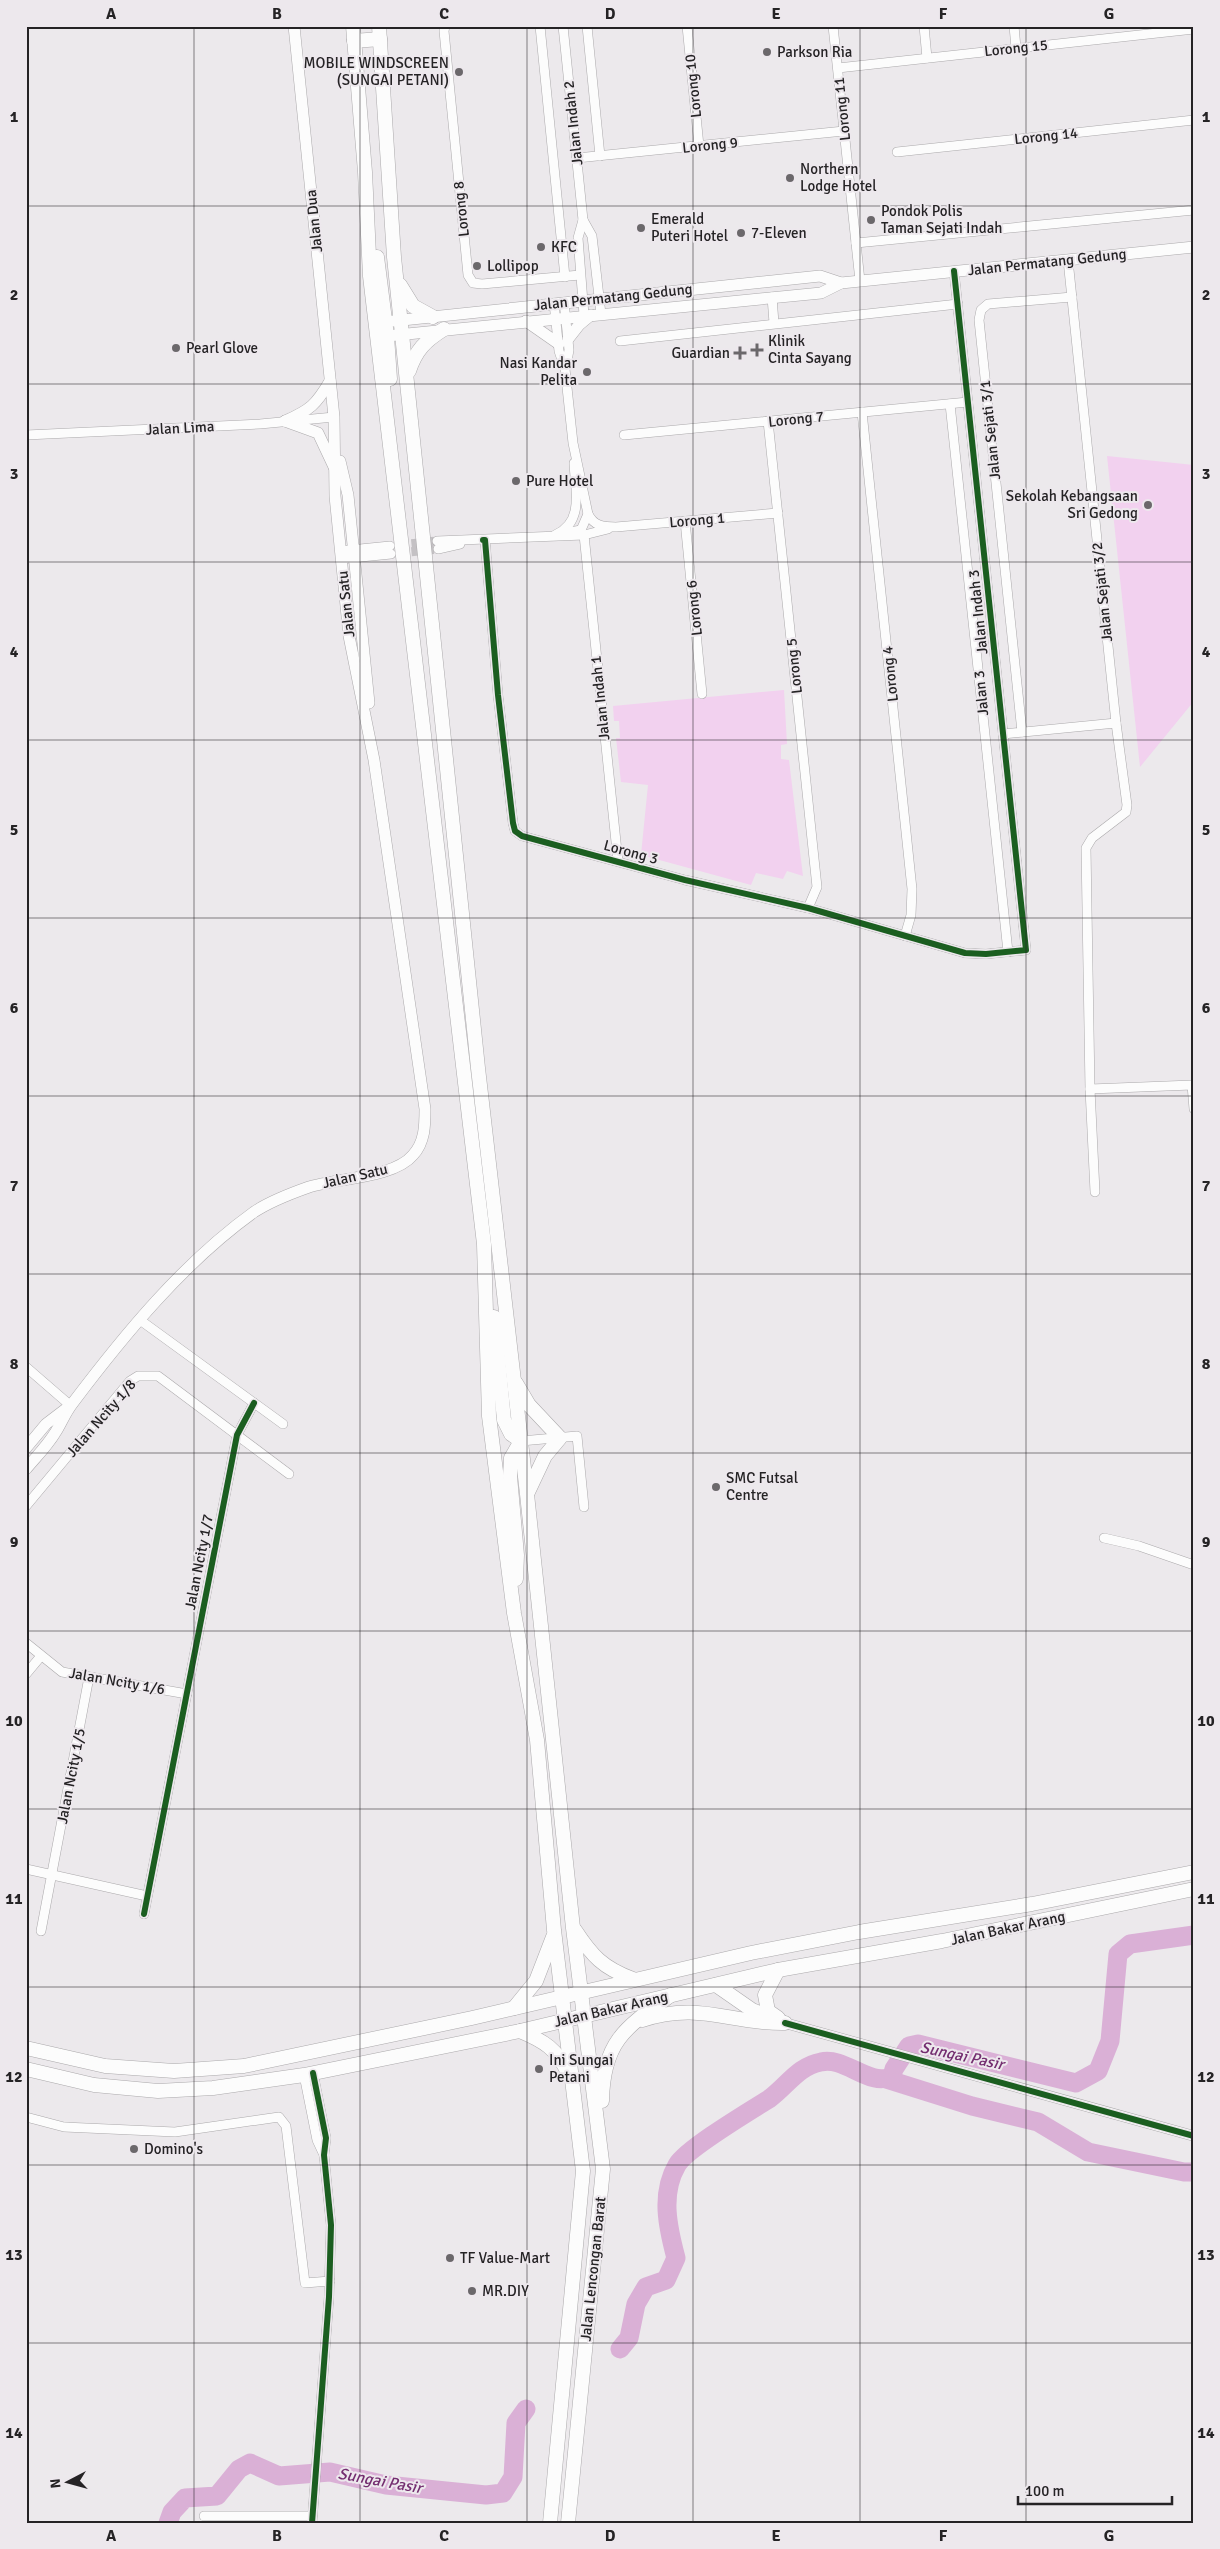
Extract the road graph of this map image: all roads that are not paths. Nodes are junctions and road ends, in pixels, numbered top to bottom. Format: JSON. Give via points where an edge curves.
{"nodes":[{"id":1,"x":294,"y":26,"type":"edge"},
{"id":2,"x":353,"y":26,"type":"edge"},
{"id":3,"x":445,"y":26,"type":"edge"},
{"id":4,"x":540,"y":26,"type":"edge"},
{"id":5,"x":563,"y":26,"type":"edge"},
{"id":6,"x":587,"y":26,"type":"edge"},
{"id":7,"x":687,"y":26,"type":"edge"},
{"id":8,"x":833,"y":26,"type":"edge"},
{"id":9,"x":924,"y":26,"type":"edge"},
{"id":10,"x":1014,"y":26,"type":"edge"},
{"id":11,"x":1189,"y":28,"type":"edge"},
{"id":12,"x":380,"y":33,"type":"edge"},
{"id":13,"x":354,"y":41,"type":"junction"},
{"id":14,"x":1016,"y":48,"type":"junction"},
{"id":15,"x":927,"y":58,"type":"junction"},
{"id":16,"x":838,"y":68,"type":"junction"},
{"id":17,"x":1194,"y":120,"type":"edge"},
{"id":18,"x":844,"y":132,"type":"junction"},
{"id":19,"x":699,"y":146,"type":"junction"},
{"id":20,"x":897,"y":152,"type":"dead end"},
{"id":21,"x":600,"y":156,"type":"junction"},
{"id":22,"x":577,"y":158,"type":"junction"},
{"id":23,"x":365,"y":172,"type":"junction"},
{"id":24,"x":1194,"y":210,"type":"edge"},
{"id":25,"x":583,"y":220,"type":"junction"},
{"id":26,"x":856,"y":242,"type":"junction"},
{"id":27,"x":1194,"y":246,"type":"edge"},
{"id":28,"x":1068,"y":260,"type":"junction"},
{"id":29,"x":954,"y":271,"type":"junction"},
{"id":30,"x":580,"y":274,"type":"junction"},
{"id":31,"x":565,"y":277,"type":"junction"},
{"id":32,"x":396,"y":278,"type":"junction"},
{"id":33,"x":860,"y":281,"type":"junction"},
{"id":34,"x":840,"y":284,"type":"junction"},
{"id":35,"x":772,"y":297,"type":"junction"},
{"id":36,"x":1072,"y":297,"type":"junction"},
{"id":37,"x":599,"y":299,"type":"junction"},
{"id":38,"x":583,"y":300,"type":"junction"},
{"id":39,"x":559,"y":303,"type":"junction"},
{"id":40,"x":958,"y":304,"type":"junction"},
{"id":41,"x":592,"y":314,"type":"junction"},
{"id":42,"x":433,"y":316,"type":"junction"},
{"id":43,"x":561,"y":318,"type":"junction"},
{"id":44,"x":402,"y":320,"type":"junction"},
{"id":45,"x":526,"y":321,"type":"junction"},
{"id":46,"x":385,"y":322,"type":"junction"},
{"id":47,"x":774,"y":324,"type":"junction"},
{"id":48,"x":444,"y":329,"type":"junction"},
{"id":49,"x":404,"y":334,"type":"junction"},
{"id":50,"x":387,"y":336,"type":"junction"},
{"id":51,"x":620,"y":341,"type":"dead end"},
{"id":52,"x":563,"y":342,"type":"junction"},
{"id":53,"x":408,"y":376,"type":"junction"},
{"id":54,"x":330,"y":381,"type":"junction"},
{"id":55,"x":968,"y":402,"type":"junction"},
{"id":56,"x":950,"y":404,"type":"junction"},
{"id":57,"x":862,"y":412,"type":"junction"},
{"id":58,"x":334,"y":417,"type":"junction"},
{"id":59,"x":285,"y":421,"type":"junction"},
{"id":60,"x":768,"y":421,"type":"junction"},
{"id":61,"x":26,"y":435,"type":"edge"},
{"id":62,"x":624,"y":436,"type":"dead end"},
{"id":63,"x":573,"y":443,"type":"junction"},
{"id":64,"x":336,"y":445,"type":"junction"},
{"id":65,"x":335,"y":471,"type":"junction"},
{"id":66,"x":394,"y":497,"type":"junction"},
{"id":67,"x":778,"y":513,"type":"junction"},
{"id":68,"x":588,"y":514,"type":"junction"},
{"id":69,"x":685,"y":521,"type":"junction"},
{"id":70,"x":616,"y":527,"type":"junction"},
{"id":71,"x":584,"y":535,"type":"junction"},
{"id":72,"x":553,"y":536,"type":"junction"},
{"id":73,"x":484,"y":540,"type":"junction"},
{"id":74,"x":437,"y":545,"type":"tunnel mouth"},
{"id":75,"x":390,"y":550,"type":"tunnel mouth"},
{"id":76,"x":354,"y":553,"type":"junction"},
{"id":77,"x":341,"y":555,"type":"junction"},
{"id":78,"x":702,"y":694,"type":"dead end"},
{"id":79,"x":1116,"y":722,"type":"junction"},
{"id":80,"x":1022,"y":732,"type":"junction"},
{"id":81,"x":1003,"y":734,"type":"junction"},
{"id":82,"x":374,"y":760,"type":"junction"},
{"id":83,"x":618,"y":861,"type":"junction"},
{"id":84,"x":808,"y":908,"type":"junction"},
{"id":85,"x":905,"y":936,"type":"junction"},
{"id":86,"x":1026,"y":950,"type":"joint"},
{"id":87,"x":1008,"y":952,"type":"junction"},
{"id":88,"x":1090,"y":1089,"type":"junction"},
{"id":89,"x":1194,"y":1109,"type":"edge"},
{"id":90,"x":1095,"y":1192,"type":"dead end"},
{"id":91,"x":484,"y":1244,"type":"junction"},
{"id":92,"x":140,"y":1320,"type":"junction"},
{"id":93,"x":26,"y":1368,"type":"edge"},
{"id":94,"x":513,"y":1378,"type":"junction"},
{"id":95,"x":254,"y":1403,"type":"junction"},
{"id":96,"x":71,"y":1406,"type":"junction"},
{"id":97,"x":282,"y":1424,"type":"dead end"},
{"id":98,"x":237,"y":1435,"type":"junction"},
{"id":99,"x":560,"y":1438,"type":"junction"},
{"id":100,"x":521,"y":1441,"type":"junction"},
{"id":101,"x":26,"y":1448,"type":"edge"},
{"id":102,"x":26,"y":1469,"type":"edge"},
{"id":103,"x":288,"y":1474,"type":"dead end"},
{"id":104,"x":527,"y":1494,"type":"junction"},
{"id":105,"x":26,"y":1506,"type":"edge"},
{"id":106,"x":584,"y":1507,"type":"dead end"},
{"id":107,"x":1104,"y":1538,"type":"dead end"},
{"id":108,"x":1194,"y":1565,"type":"edge"},
{"id":109,"x":514,"y":1614,"type":"junction"},
{"id":110,"x":26,"y":1643,"type":"edge"},
{"id":111,"x":41,"y":1656,"type":"junction"},
{"id":112,"x":26,"y":1674,"type":"edge"},
{"id":113,"x":89,"y":1677,"type":"junction"},
{"id":114,"x":187,"y":1694,"type":"junction"},
{"id":115,"x":26,"y":1869,"type":"edge"},
{"id":116,"x":1194,"y":1872,"type":"edge"},
{"id":117,"x":52,"y":1875,"type":"junction"},
{"id":118,"x":1194,"y":1889,"type":"edge"},
{"id":119,"x":147,"y":1896,"type":"junction"},
{"id":120,"x":144,"y":1914,"type":"dead end"},
{"id":121,"x":573,"y":1928,"type":"junction"},
{"id":122,"x":554,"y":1930,"type":"junction"},
{"id":123,"x":41,"y":1932,"type":"dead end"},
{"id":124,"x":778,"y":1970,"type":"junction"},
{"id":125,"x":633,"y":1979,"type":"junction"},
{"id":126,"x":716,"y":1985,"type":"junction"},
{"id":127,"x":582,"y":1992,"type":"junction"},
{"id":128,"x":671,"y":1995,"type":"junction"},
{"id":129,"x":562,"y":1997,"type":"junction"},
{"id":130,"x":514,"y":2008,"type":"junction"},
{"id":131,"x":585,"y":2016,"type":"junction"},
{"id":132,"x":564,"y":2020,"type":"junction"},
{"id":133,"x":784,"y":2023,"type":"junction"},
{"id":134,"x":631,"y":2024,"type":"junction"},
{"id":135,"x":520,"y":2031,"type":"junction"},
{"id":136,"x":26,"y":2048,"type":"edge"},
{"id":137,"x":26,"y":2069,"type":"edge"},
{"id":138,"x":308,"y":2074,"type":"junction"},
{"id":139,"x":573,"y":2083,"type":"junction"},
{"id":140,"x":26,"y":2117,"type":"edge"},
{"id":141,"x":1194,"y":2136,"type":"edge"},
{"id":142,"x":601,"y":2145,"type":"junction"},
{"id":143,"x":330,"y":2281,"type":"junction"},
{"id":144,"x":204,"y":2516,"type":"dead end"},
{"id":145,"x":312,"y":2520,"type":"edge"},
{"id":146,"x":550,"y":2523,"type":"edge"},
{"id":147,"x":568,"y":2523,"type":"edge"}],
"edges":[{"from":1,"to":54,"type":"main road","name":"Jalan Dua"},
{"from":2,"to":13,"type":"main road"},
{"from":3,"to":31,"type":"street","name":"Lorong 8","via":[[468,275],[473,283],[482,284]]},
{"from":4,"to":31,"type":"street"},
{"from":5,"to":22,"type":"street","name":"Jalan Indah 2"},
{"from":6,"to":21,"type":"street"},
{"from":7,"to":19,"type":"street","name":"Lorong 10"},
{"from":8,"to":16,"type":"street","name":"Lorong 11"},
{"from":9,"to":15,"type":"street"},
{"from":10,"to":14,"type":"street"},
{"from":11,"to":14,"type":"street","name":"Lorong 15"},
{"from":12,"to":13,"type":"main road"},
{"from":12,"to":32,"type":"main road","name":"Jalan Lencongan Barat"},
{"from":13,"to":23,"type":"main road"},
{"from":14,"to":15,"type":"street","name":"Lorong 15"},
{"from":15,"to":16,"type":"street","name":"Lorong 15"},
{"from":16,"to":18,"type":"street","name":"Lorong 11"},
{"from":17,"to":20,"type":"street","name":"Lorong 14"},
{"from":18,"to":19,"type":"street","name":"Lorong 9"},
{"from":18,"to":26,"type":"street","name":"Lorong 11"},
{"from":19,"to":21,"type":"street","name":"Lorong 9"},
{"from":21,"to":22,"type":"street","name":"Lorong 9"},
{"from":22,"to":25,"type":"street","name":"Jalan Indah 2"},
{"from":23,"to":46,"type":"main road"},
{"from":23,"to":66,"type":"main road","via":[[370,276]]},
{"from":24,"to":26,"type":"street"},
{"from":25,"to":30,"type":"street","name":"Jalan Indah 2","via":[[578,238]]},
{"from":25,"to":37,"type":"street","name":"Jalan Indah 2","via":[[592,236]]},
{"from":26,"to":33,"type":"street","name":"Lorong 11"},
{"from":27,"to":28,"type":"main road","name":"Jalan Permatang Gedung"},
{"from":28,"to":29,"type":"main road","name":"Jalan Permatang Gedung"},
{"from":28,"to":36,"type":"street","name":"Jalan Sejati 3/2"},
{"from":29,"to":33,"type":"main road","name":"Jalan Permatang Gedung"},
{"from":29,"to":40,"type":"street","name":"Jalan Indah 3"},
{"from":30,"to":31,"type":"street","name":"Lorong 8"},
{"from":30,"to":38,"type":"street","name":"Jalan Indah 2"},
{"from":32,"to":42,"type":"main road","via":[[413,306]]},
{"from":32,"to":44,"type":"main road","name":"Jalan Lencongan Barat"},
{"from":33,"to":34,"type":"main road","name":"Jalan Permatang Gedung"},
{"from":34,"to":35,"type":"main road","name":"Jalan Permatang Gedung","via":[[821,292]]},
{"from":34,"to":37,"type":"main road","name":"Jalan Permatang Gedung","via":[[820,276]]},
{"from":35,"to":41,"type":"main road","name":"Jalan Permatang Gedung"},
{"from":35,"to":47,"type":"street"},
{"from":36,"to":79,"type":"street","name":"Jalan Sejati 3/2"},
{"from":36,"to":80,"type":"street","name":"Jalan Sejati 3/1","via":[[988,304],[981,310],[978,320]]},
{"from":37,"to":38,"type":"main road","name":"Jalan Permatang Gedung"},
{"from":37,"to":41,"type":"street","name":"Jalan Indah 2"},
{"from":38,"to":39,"type":"main road","name":"Jalan Permatang Gedung"},
{"from":38,"to":41,"type":"street","name":"Jalan Indah 2"},
{"from":39,"to":42,"type":"main road","name":"Jalan Permatang Gedung"},
{"from":39,"to":43,"type":"street"},
{"from":40,"to":47,"type":"street"},
{"from":40,"to":55,"type":"street","name":"Jalan Indah 3"},
{"from":41,"to":43,"type":"main road","name":"Jalan Permatang Gedung"},
{"from":41,"to":52,"type":"main road"},
{"from":42,"to":44,"type":"main road","name":"Jalan Permatang Gedung"},
{"from":43,"to":45,"type":"main road","name":"Jalan Permatang Gedung"},
{"from":43,"to":52,"type":"street"},
{"from":44,"to":46,"type":"main road","name":"Jalan Permatang Gedung"},
{"from":44,"to":49,"type":"main road","name":"Jalan Lencongan Barat"},
{"from":45,"to":48,"type":"main road","name":"Jalan Permatang Gedung"},
{"from":45,"to":52,"type":"main road"},
{"from":46,"to":50,"type":"main road"},
{"from":47,"to":51,"type":"street"},
{"from":48,"to":49,"type":"main road","name":"Jalan Permatang Gedung"},
{"from":48,"to":53,"type":"main road","via":[[421,346]]},
{"from":49,"to":50,"type":"main road","name":"Jalan Permatang Gedung"},
{"from":49,"to":53,"type":"main road","name":"Jalan Lencongan Barat"},
{"from":50,"to":66,"type":"main road","via":[[398,465]]},
{"from":52,"to":63,"type":"street","via":[[569,350],[565,369]]},
{"from":53,"to":94,"type":"main road","name":"Jalan Lencongan Barat","via":[[478,1068]]},
{"from":54,"to":58,"type":"main road","name":"Jalan Dua"},
{"from":54,"to":59,"type":"main road","via":[[316,404]]},
{"from":55,"to":56,"type":"street","name":"Lorong 7"},
{"from":55,"to":81,"type":"street","name":"Jalan Indah 3"},
{"from":56,"to":57,"type":"street","name":"Lorong 7"},
{"from":56,"to":87,"type":"street","name":"Jalan 3"},
{"from":57,"to":60,"type":"street","name":"Lorong 7"},
{"from":57,"to":85,"type":"street","name":"Lorong 4","via":[[912,889],[911,915]]},
{"from":58,"to":59,"type":"street","name":"Jalan Lima"},
{"from":58,"to":64,"type":"main road","name":"Jalan Satu"},
{"from":59,"to":61,"type":"street","name":"Jalan Lima"},
{"from":59,"to":65,"type":"main road","via":[[318,433]]},
{"from":60,"to":62,"type":"street","name":"Lorong 7"},
{"from":60,"to":67,"type":"street","name":"Lorong 5"},
{"from":63,"to":68,"type":"street"},
{"from":63,"to":72,"type":"street","via":[[576,512],[568,527]]},
{"from":64,"to":65,"type":"main road","name":"Jalan Satu"},
{"from":64,"to":76,"type":"main road","name":"Jalan Satu","via":[[348,495]]},
{"from":65,"to":77,"type":"main road","name":"Jalan Satu"},
{"from":66,"to":91,"type":"main road"},
{"from":67,"to":69,"type":"street","name":"Lorong 1"},
{"from":67,"to":84,"type":"street","name":"Lorong 5","via":[[817,888]]},
{"from":68,"to":70,"type":"street","via":[[597,525]]},
{"from":68,"to":72,"type":"street","via":[[580,530]]},
{"from":69,"to":70,"type":"street","name":"Lorong 1"},
{"from":69,"to":78,"type":"street","name":"Lorong 6"},
{"from":70,"to":71,"type":"street"},
{"from":71,"to":72,"type":"street"},
{"from":71,"to":83,"type":"street","name":"Jalan Indah 1"},
{"from":72,"to":73,"type":"street"},
{"from":73,"to":74,"type":"street"},
{"from":73,"to":83,"type":"street","name":"Lorong 3","via":[[515,831],[522,836]]},
{"from":75,"to":76,"type":"street"},
{"from":76,"to":77,"type":"street"},
{"from":76,"to":82,"type":"main road","name":"Jalan Satu"},
{"from":77,"to":82,"type":"main road","name":"Jalan Satu","via":[[349,636]]},
{"from":79,"to":80,"type":"street"},
{"from":79,"to":88,"type":"street","name":"Jalan Sejati 3/2","via":[[1126,812],[1092,838],[1086,848]]},
{"from":80,"to":81,"type":"street"},
{"from":81,"to":86,"type":"street","name":"Jalan Indah 3"},
{"from":82,"to":92,"type":"main road","name":"Jalan Satu","via":[[425,1109],[421,1143],[412,1156],[388,1170],[309,1187],[256,1211],[212,1245]]},
{"from":83,"to":84,"type":"street","name":"Lorong 3"},
{"from":84,"to":85,"type":"street","name":"Lorong 3"},
{"from":85,"to":87,"type":"street","name":"Lorong 3","via":[[965,953]]},
{"from":86,"to":87,"type":"street","name":"Lorong 3"},
{"from":88,"to":89,"type":"street","via":[[1192,1086]]},
{"from":88,"to":90,"type":"street"},
{"from":91,"to":100,"type":"main road","via":[[504,1420],[511,1434]]},
{"from":91,"to":109,"type":"main road","via":[[489,1416]]},
{"from":92,"to":95,"type":"street"},
{"from":92,"to":96,"type":"main road","name":"Jalan Satu"},
{"from":93,"to":96,"type":"street"},
{"from":94,"to":99,"type":"main road","via":[[529,1405]]},
{"from":94,"to":100,"type":"main road","name":"Jalan Lencongan Barat"},
{"from":95,"to":97,"type":"street"},
{"from":95,"to":98,"type":"street","name":"Jalan Ncity 1/7"},
{"from":96,"to":101,"type":"main road","name":"Jalan Satu","via":[[46,1424]]},
{"from":96,"to":102,"type":"main road","name":"Jalan Satu","via":[[55,1434]]},
{"from":98,"to":103,"type":"street","name":"Jalan Ncity 1/8"},
{"from":98,"to":105,"type":"street","name":"Jalan Ncity 1/8","via":[[158,1376],[138,1376],[130,1381]]},
{"from":98,"to":114,"type":"street","name":"Jalan Ncity 1/7"},
{"from":99,"to":100,"type":"street"},
{"from":99,"to":104,"type":"main road","via":[[545,1456]]},
{"from":99,"to":106,"type":"street","via":[[578,1436]]},
{"from":100,"to":104,"type":"main road","name":"Jalan Lencongan Barat"},
{"from":100,"to":109,"type":"main road","via":[[511,1458],[510,1476],[517,1555]]},
{"from":104,"to":121,"type":"main road","name":"Jalan Lencongan Barat"},
{"from":107,"to":108,"type":"street"},
{"from":109,"to":122,"type":"main road","name":"Jalan Lencongan Barat","via":[[536,1740]]},
{"from":110,"to":111,"type":"street","name":"Jalan Ncity 1/6"},
{"from":111,"to":112,"type":"street"},
{"from":111,"to":113,"type":"street","name":"Jalan Ncity 1/6","via":[[62,1672]]},
{"from":113,"to":114,"type":"street","name":"Jalan Ncity 1/6"},
{"from":113,"to":117,"type":"street","name":"Jalan Ncity 1/5"},
{"from":114,"to":119,"type":"street","name":"Jalan Ncity 1/7"},
{"from":115,"to":117,"type":"street"},
{"from":116,"to":125,"type":"main road","name":"Jalan Bakar Arang","via":[[1032,1904],[859,1932]]},
{"from":117,"to":119,"type":"street"},
{"from":117,"to":123,"type":"street","name":"Jalan Ncity 1/5"},
{"from":118,"to":124,"type":"main road","name":"Jalan Bakar Arang","via":[[942,1941]]},
{"from":119,"to":120,"type":"street","name":"Jalan Ncity 1/7"},
{"from":121,"to":125,"type":"main road","via":[[591,1954],[613,1972]]},
{"from":121,"to":127,"type":"main road","name":"Jalan Lencongan Barat"},
{"from":122,"to":129,"type":"main road","name":"Jalan Lencongan Barat"},
{"from":122,"to":130,"type":"main road","via":[[543,1969]]},
{"from":124,"to":126,"type":"main road","name":"Jalan Bakar Arang"},
{"from":124,"to":133,"type":"main road","via":[[765,1995],[766,2005],[768,2012]]},
{"from":125,"to":127,"type":"main road","name":"Jalan Bakar Arang"},
{"from":126,"to":128,"type":"main road","name":"Jalan Bakar Arang"},
{"from":126,"to":133,"type":"main road","via":[[752,2010]]},
{"from":127,"to":129,"type":"main road","name":"Jalan Bakar Arang"},
{"from":127,"to":131,"type":"main road","name":"Jalan Lencongan Barat"},
{"from":128,"to":131,"type":"main road","name":"Jalan Bakar Arang"},
{"from":128,"to":134,"type":"main road"},
{"from":129,"to":130,"type":"main road","name":"Jalan Bakar Arang"},
{"from":129,"to":132,"type":"main road","name":"Jalan Lencongan Barat"},
{"from":130,"to":136,"type":"main road","name":"Jalan Bakar Arang","via":[[244,2066],[174,2071],[105,2066]]},
{"from":131,"to":132,"type":"main road","name":"Jalan Bakar Arang"},
{"from":131,"to":142,"type":"main road","name":"Jalan Lencongan Barat"},
{"from":132,"to":135,"type":"main road","name":"Jalan Bakar Arang"},
{"from":132,"to":139,"type":"main road","name":"Jalan Lencongan Barat"},
{"from":133,"to":134,"type":"main road","via":[[678,2011]]},
{"from":133,"to":141,"type":"street"},
{"from":134,"to":142,"type":"main road","via":[[621,2034],[605,2069]]},
{"from":135,"to":138,"type":"main road","name":"Jalan Bakar Arang"},
{"from":135,"to":139,"type":"main road","via":[[543,2041],[562,2059]]},
{"from":137,"to":138,"type":"main road","name":"Jalan Bakar Arang","via":[[94,2085],[158,2091],[213,2088]]},
{"from":138,"to":143,"type":"street","via":[[326,2138],[324,2155],[331,2225]]},
{"from":139,"to":146,"type":"main road","name":"Jalan Lencongan Barat","via":[[583,2172]]},
{"from":140,"to":143,"type":"street","via":[[64,2127],[175,2132],[279,2117],[286,2126],[305,2283]]},
{"from":142,"to":147,"type":"main road","name":"Jalan Lencongan Barat","via":[[602,2169]]},
{"from":143,"to":145,"type":"street"},
{"from":144,"to":145,"type":"street"}]}
